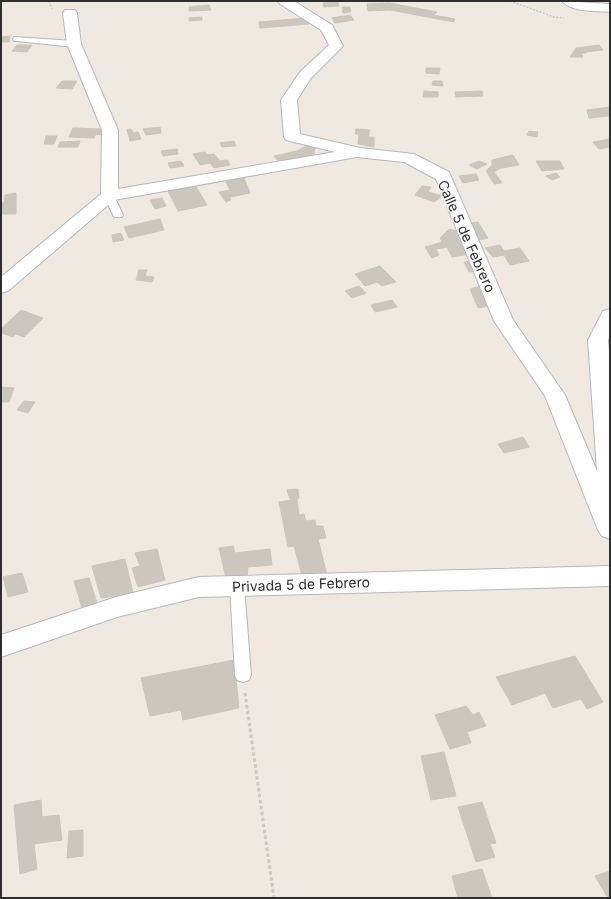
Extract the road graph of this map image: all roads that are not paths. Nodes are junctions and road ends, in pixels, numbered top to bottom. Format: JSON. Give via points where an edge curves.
{"nodes":[{"id":1,"x":285,"y":1,"type":"edge"},
{"id":2,"x":569,"y":1,"type":"edge"},
{"id":3,"x":610,"y":8,"type":"edge"},
{"id":4,"x":70,"y":13,"type":"dead end"},
{"id":5,"x":17,"y":39,"type":"dead end"},
{"id":6,"x":74,"y":44,"type":"junction"},
{"id":7,"x":360,"y":153,"type":"junction"},
{"id":8,"x":109,"y":196,"type":"junction"},
{"id":9,"x":118,"y":215,"type":"dead end"},
{"id":10,"x":1,"y":287,"type":"edge"},
{"id":11,"x":610,"y":314,"type":"edge"},
{"id":12,"x":610,"y":493,"type":"edge"},
{"id":13,"x":610,"y":530,"type":"edge"},
{"id":14,"x":610,"y":576,"type":"edge"},
{"id":15,"x":237,"y":586,"type":"junction"},
{"id":16,"x":1,"y":646,"type":"edge"},
{"id":17,"x":243,"y":675,"type":"road end"}],
"edges":[{"from":1,"to":7,"type":"street","name":"Calle 5 de Febrero","via":[[327,28],[336,46],[305,75],[289,100],[292,137]]},
{"from":2,"to":3,"type":"street","via":[[581,6]]},
{"from":4,"to":6,"type":"street"},
{"from":5,"to":6,"type":"lane"},
{"from":6,"to":8,"type":"street","via":[[110,130]]},
{"from":7,"to":8,"type":"street"},
{"from":7,"to":13,"type":"street","name":"Calle 5 de Febrero","via":[[408,157],[443,176],[504,321],[555,396]]},
{"from":8,"to":9,"type":"lane"},
{"from":8,"to":10,"type":"street"},
{"from":11,"to":12,"type":"street","via":[[598,340]]},
{"from":14,"to":15,"type":"street","name":"Privada 5 de Febrero"},
{"from":15,"to":16,"type":"street","name":"Privada 5 de Febrero","via":[[199,587],[116,607]]},
{"from":15,"to":17,"type":"lane"}]}
